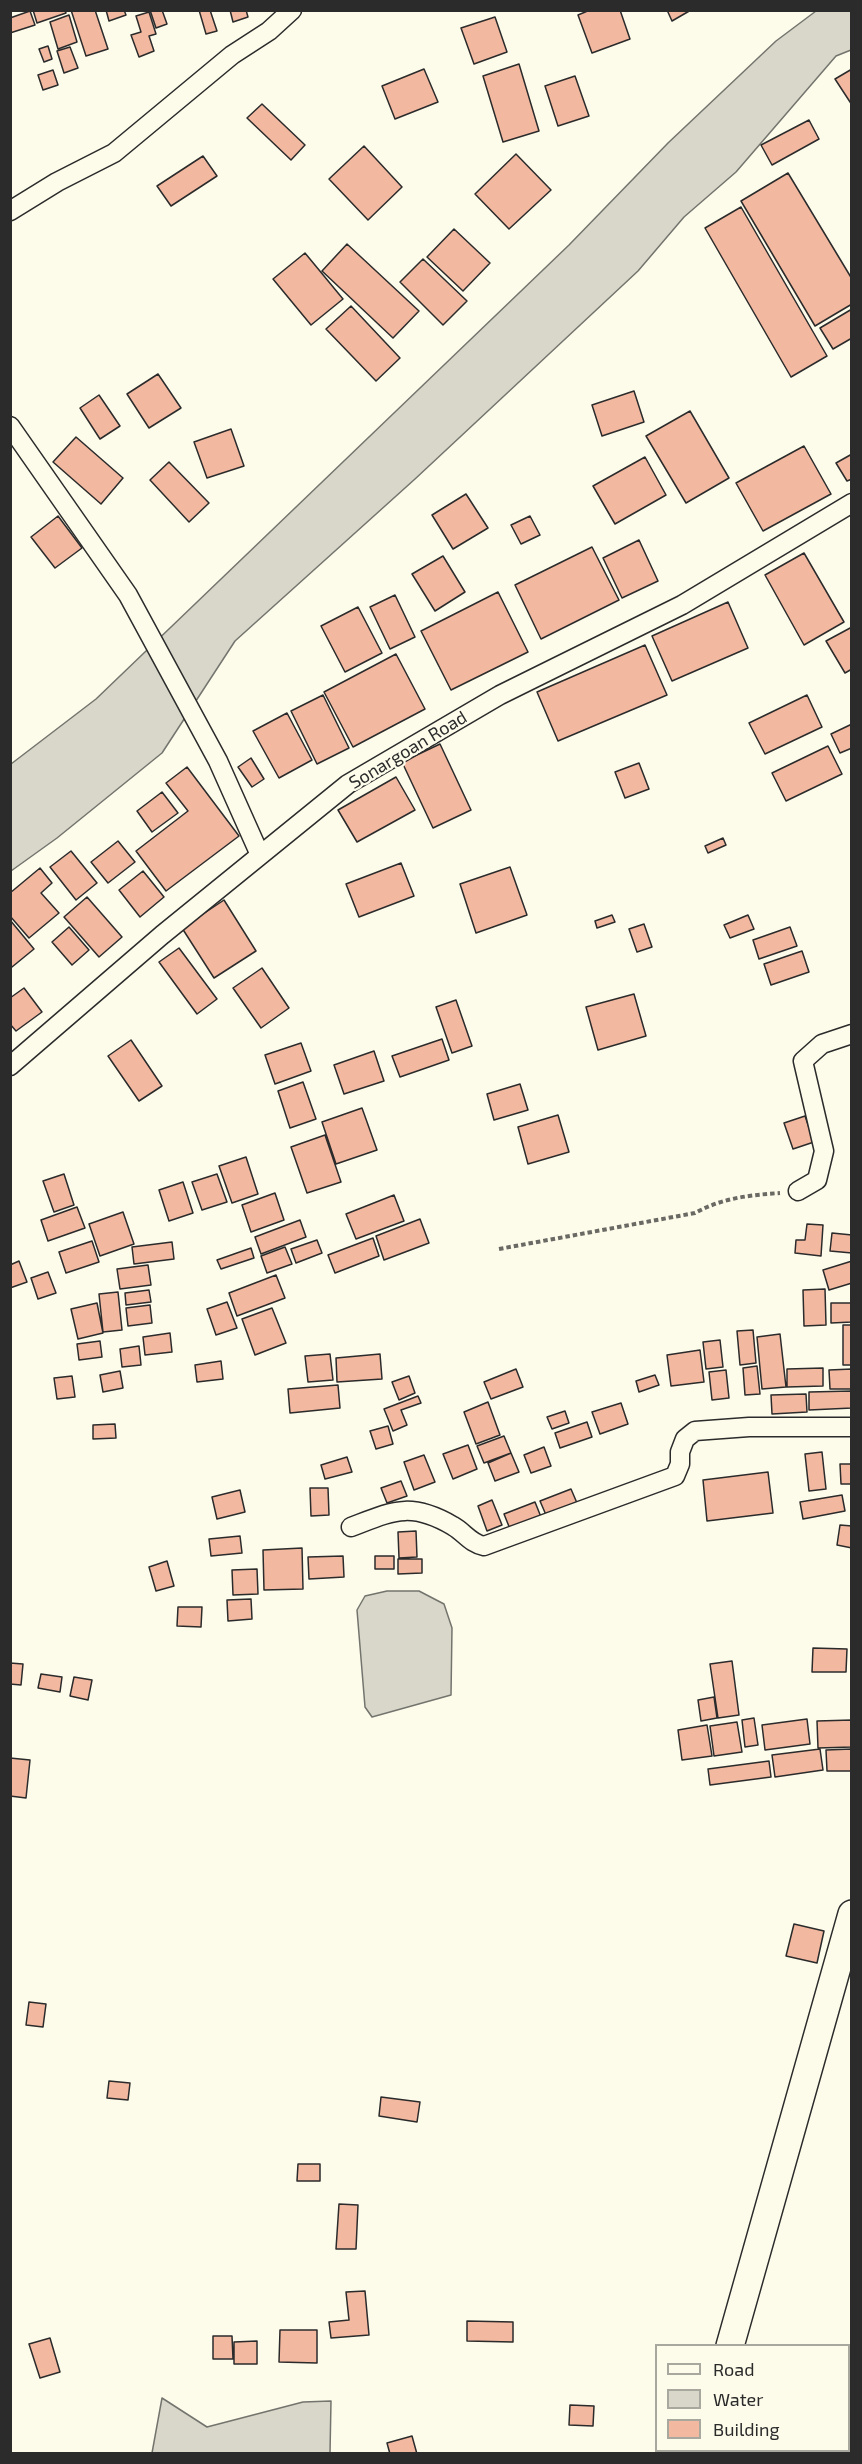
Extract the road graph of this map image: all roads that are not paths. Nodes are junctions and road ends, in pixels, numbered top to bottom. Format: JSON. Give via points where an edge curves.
{"nodes":[{"id":1,"x":292,"y":10,"type":"edge"},
{"id":2,"x":10,"y":210,"type":"edge"},
{"id":3,"x":10,"y":426,"type":"edge"},
{"id":4,"x":852,"y":503,"type":"edge"},
{"id":5,"x":260,"y":855,"type":"junction"},
{"id":6,"x":852,"y":1034,"type":"edge"},
{"id":7,"x":10,"y":1066,"type":"edge"},
{"id":8,"x":798,"y":1191,"type":"road end"},
{"id":9,"x":852,"y":1427,"type":"edge"},
{"id":10,"x":351,"y":1527,"type":"dead end"},
{"id":11,"x":852,"y":1914,"type":"edge"},
{"id":12,"x":731,"y":2344,"type":"edge"}],
"edges":[{"from":1,"to":2,"type":"street","via":[[114,153]]},
{"from":3,"to":5,"type":"street","via":[[128,595],[218,761]]},
{"from":4,"to":5,"type":"street","name":"Sonargoan Road","via":[[682,605],[500,695],[358,778]]},
{"from":5,"to":7,"type":"street","name":"Sonargoan Road"},
{"from":6,"to":8,"type":"street","via":[[822,1044],[803,1062],[824,1151],[817,1180]]},
{"from":9,"to":10,"type":"street","via":[[695,1431],[680,1452],[675,1476],[484,1546],[477,1545],[455,1526],[427,1513],[406,1509]]},
{"from":11,"to":12,"type":"main road"}]}
